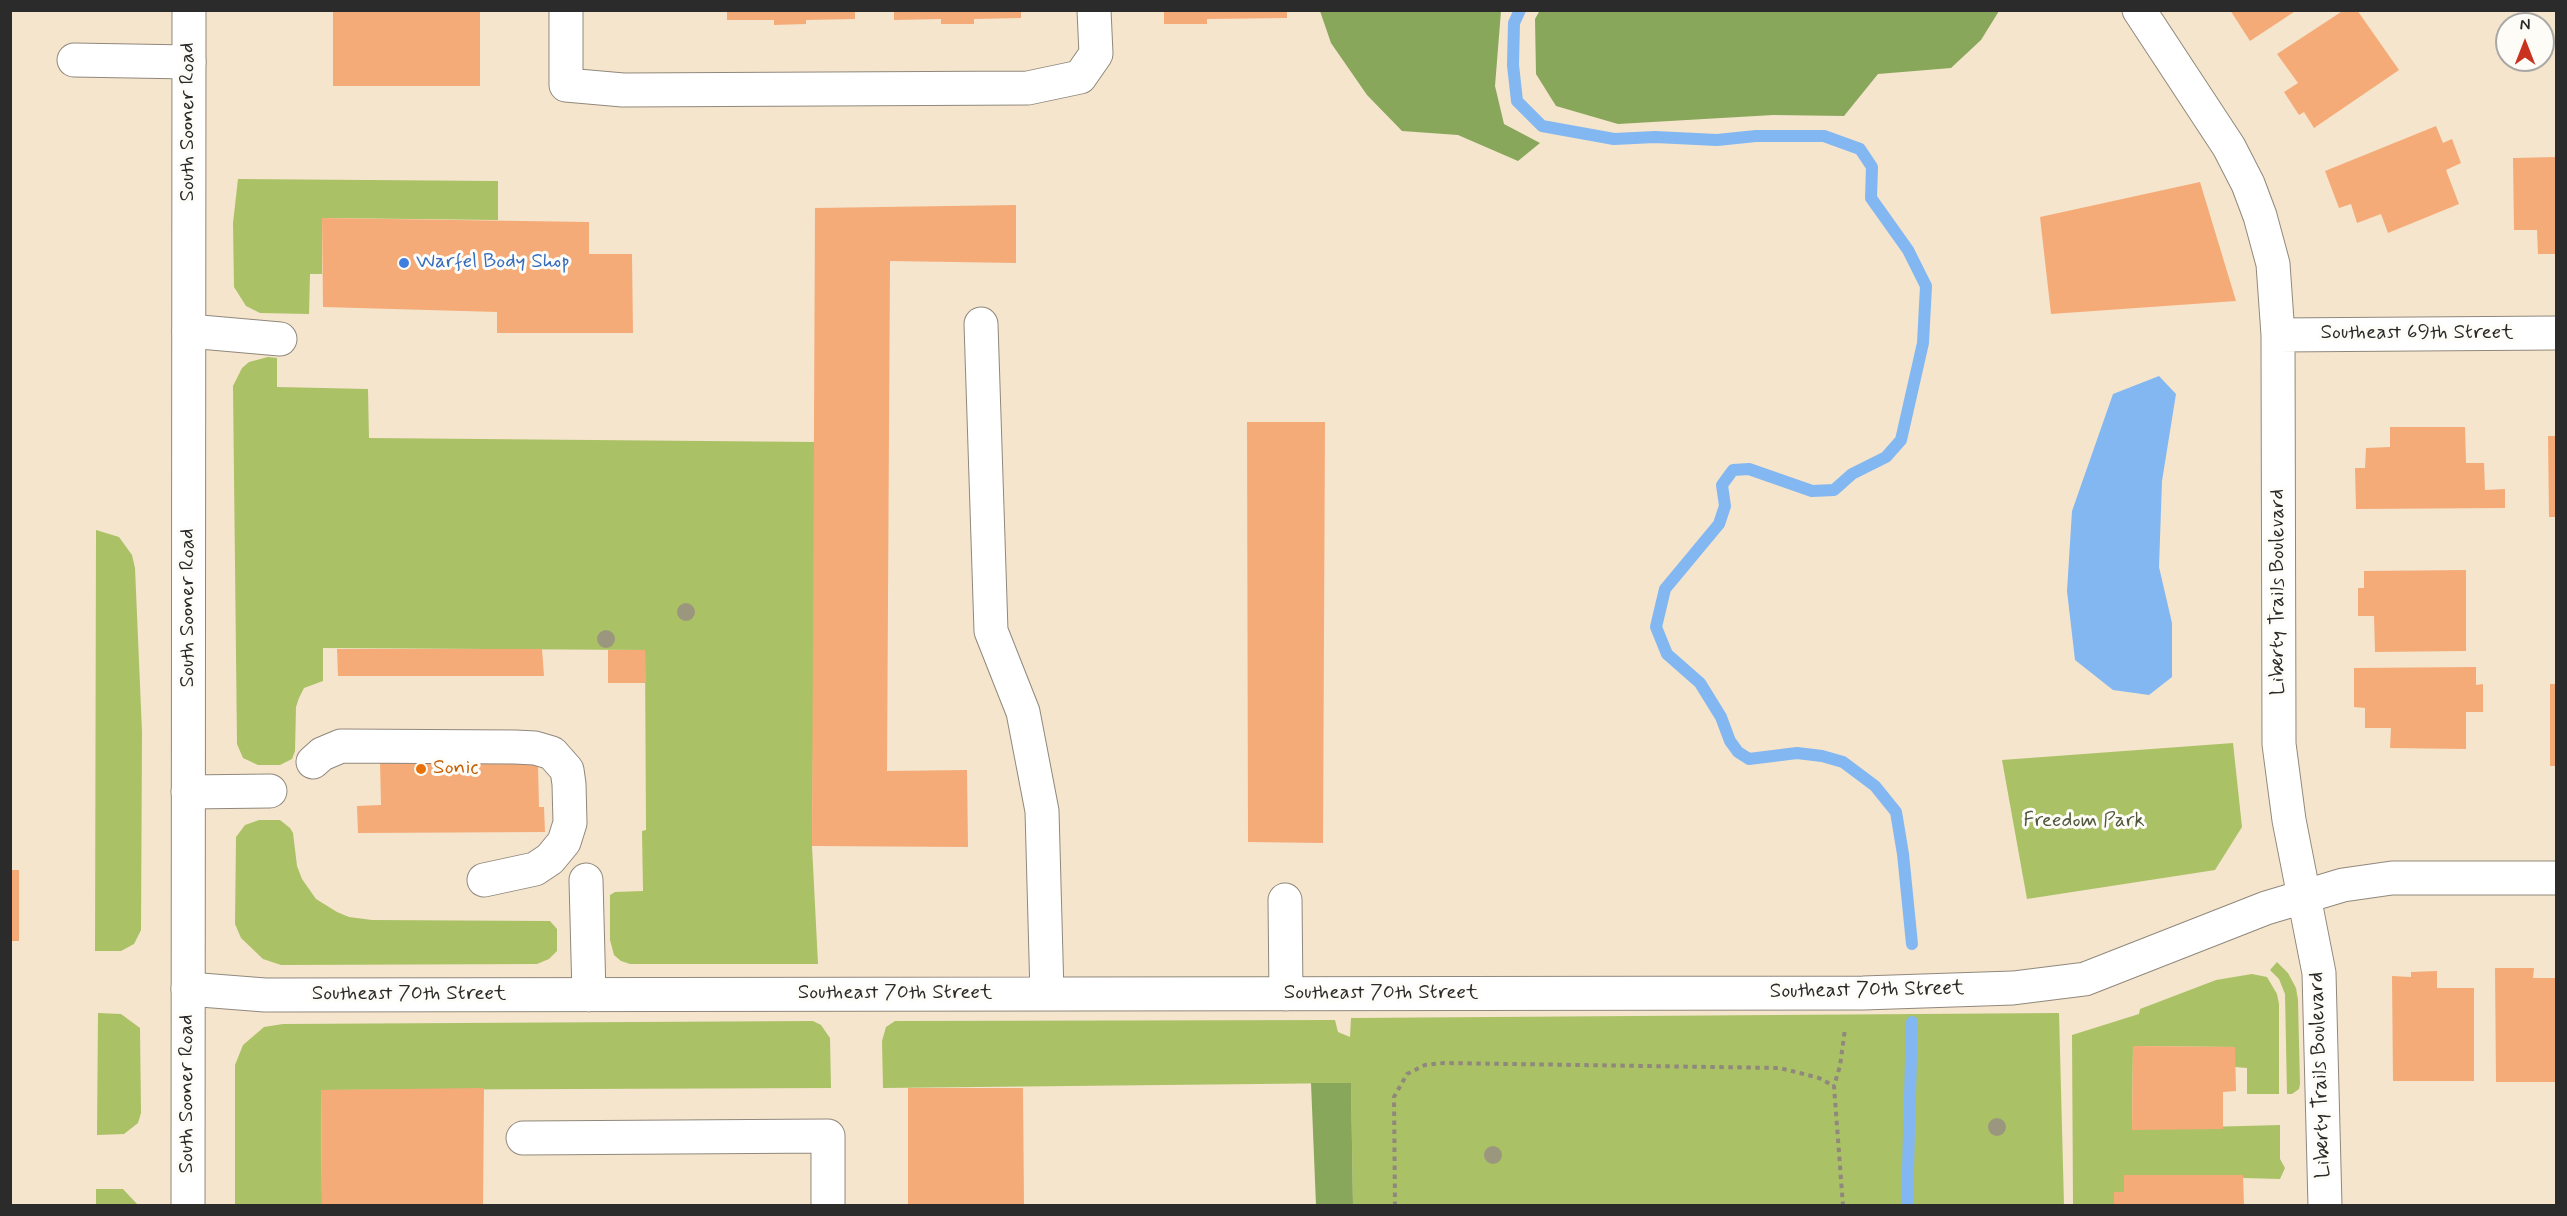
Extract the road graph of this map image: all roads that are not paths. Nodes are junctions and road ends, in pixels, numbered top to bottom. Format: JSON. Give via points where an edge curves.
{"nodes":[{"id":1,"x":189,"y":10,"type":"edge"},
{"id":2,"x":566,"y":10,"type":"edge"},
{"id":3,"x":1094,"y":10,"type":"edge"},
{"id":4,"x":2139,"y":10,"type":"edge"},
{"id":5,"x":74,"y":60,"type":"dead end"},
{"id":6,"x":189,"y":62,"type":"junction"},
{"id":7,"x":981,"y":324,"type":"dead end"},
{"id":8,"x":189,"y":332,"type":"junction"},
{"id":9,"x":2556,"y":333,"type":"edge"},
{"id":10,"x":2278,"y":335,"type":"junction"},
{"id":11,"x":280,"y":339,"type":"dead end"},
{"id":12,"x":313,"y":762,"type":"dead end"},
{"id":13,"x":270,"y":791,"type":"dead end"},
{"id":14,"x":188,"y":792,"type":"junction"},
{"id":15,"x":2556,"y":878,"type":"edge"},
{"id":16,"x":484,"y":880,"type":"dead end"},
{"id":17,"x":586,"y":880,"type":"dead end"},
{"id":18,"x":2304,"y":896,"type":"junction"},
{"id":19,"x":1285,"y":900,"type":"dead end"},
{"id":20,"x":188,"y":989,"type":"junction"},
{"id":21,"x":1047,"y":994,"type":"junction"},
{"id":22,"x":1286,"y":994,"type":"junction"},
{"id":23,"x":589,"y":995,"type":"junction"},
{"id":24,"x":522,"y":1138,"type":"dead end"},
{"id":25,"x":188,"y":1206,"type":"edge"},
{"id":26,"x":828,"y":1206,"type":"edge"},
{"id":27,"x":2325,"y":1206,"type":"edge"}],
"edges":[{"from":1,"to":6,"type":"street","name":"South Sooner Road"},
{"from":2,"to":3,"type":"street","via":[[566,85],[623,90],[1028,88],[1080,77],[1096,54]]},
{"from":4,"to":10,"type":"street","name":"Liberty Trails Boulevard","via":[[2229,147],[2248,184],[2273,264]]},
{"from":5,"to":6,"type":"street"},
{"from":6,"to":8,"type":"street","name":"South Sooner Road"},
{"from":7,"to":21,"type":"street","via":[[991,631],[1023,712],[1042,811]]},
{"from":8,"to":11,"type":"street"},
{"from":8,"to":14,"type":"street","name":"South Sooner Road"},
{"from":9,"to":10,"type":"street","name":"Southeast 69th Street"},
{"from":10,"to":18,"type":"street","name":"Liberty Trails Boulevard","via":[[2279,744]]},
{"from":12,"to":16,"type":"street","via":[[341,746],[515,747],[552,753],[567,770],[569,784],[570,823],[564,842],[535,869]]},
{"from":13,"to":14,"type":"street"},
{"from":14,"to":20,"type":"street","name":"South Sooner Road"},
{"from":15,"to":18,"type":"street","name":"Southeast 70th Street","via":[[2392,878]]},
{"from":17,"to":23,"type":"street"},
{"from":18,"to":22,"type":"street","name":"Southeast 70th Street","via":[[2085,979],[2013,988],[1845,993]]},
{"from":18,"to":27,"type":"street","name":"Liberty Trails Boulevard","via":[[2319,973]]},
{"from":19,"to":22,"type":"street"},
{"from":20,"to":23,"type":"street","name":"Southeast 70th Street","via":[[265,995]]},
{"from":20,"to":25,"type":"street","name":"South Sooner Road"},
{"from":21,"to":22,"type":"street","name":"Southeast 70th Street"},
{"from":21,"to":23,"type":"street","name":"Southeast 70th Street"},
{"from":24,"to":26,"type":"street","via":[[828,1136]]}]}
